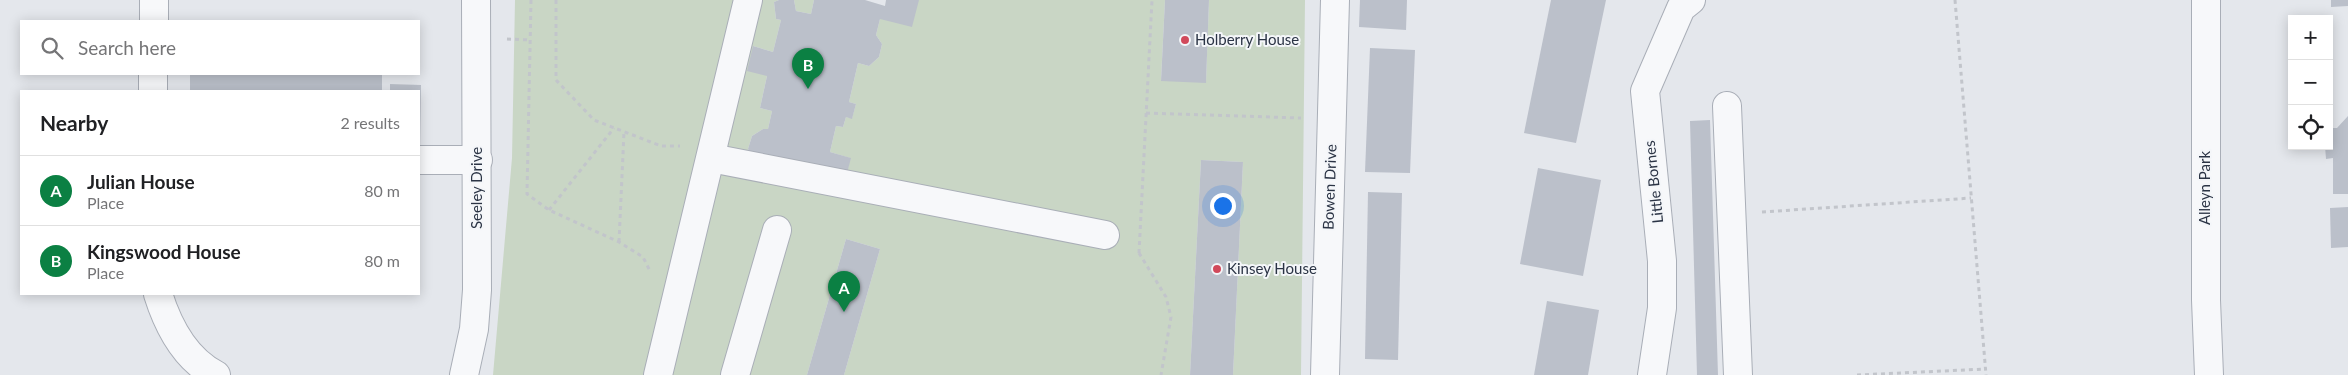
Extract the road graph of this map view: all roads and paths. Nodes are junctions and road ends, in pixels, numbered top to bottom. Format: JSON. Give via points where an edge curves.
{"nodes":[{"id":1,"x":154,"y":0,"type":"edge"},
{"id":2,"x":476,"y":0,"type":"edge"},
{"id":3,"x":531,"y":0,"type":"edge"},
{"id":4,"x":556,"y":0,"type":"edge"},
{"id":5,"x":748,"y":0,"type":"edge"},
{"id":6,"x":1152,"y":0,"type":"edge"},
{"id":7,"x":1336,"y":0,"type":"edge"},
{"id":8,"x":1691,"y":0,"type":"edge"},
{"id":9,"x":1955,"y":0,"type":"edge"},
{"id":10,"x":2206,"y":0,"type":"edge"},
{"id":11,"x":154,"y":20,"type":"edge"},
{"id":12,"x":154,"y":75,"type":"edge"},
{"id":13,"x":154,"y":90,"type":"edge"},
{"id":14,"x":1727,"y":106,"type":"dead end"},
{"id":15,"x":1146,"y":113,"type":"junction"},
{"id":16,"x":1332,"y":119,"type":"junction"},
{"id":17,"x":614,"y":128,"type":"junction"},
{"id":18,"x":624,"y":132,"type":"junction"},
{"id":19,"x":712,"y":152,"type":"junction"},
{"id":20,"x":420,"y":160,"type":"edge"},
{"id":21,"x":478,"y":160,"type":"junction"},
{"id":22,"x":1971,"y":198,"type":"junction"},
{"id":23,"x":549,"y":210,"type":"junction"},
{"id":24,"x":1731,"y":214,"type":"junction"},
{"id":25,"x":777,"y":230,"type":"dead end"},
{"id":26,"x":1105,"y":235,"type":"dead end"},
{"id":27,"x":619,"y":242,"type":"junction"},
{"id":28,"x":1134,"y":246,"type":"dead end"},
{"id":29,"x":1139,"y":252,"type":"junction"},
{"id":30,"x":651,"y":273,"type":"dead end"},
{"id":31,"x":158,"y":295,"type":"edge"},
{"id":32,"x":1985,"y":369,"type":"junction"},
{"id":33,"x":216,"y":375,"type":"edge"},
{"id":34,"x":464,"y":375,"type":"edge"},
{"id":35,"x":658,"y":375,"type":"edge"},
{"id":36,"x":736,"y":375,"type":"edge"},
{"id":37,"x":1161,"y":375,"type":"edge"},
{"id":38,"x":1325,"y":375,"type":"edge"},
{"id":39,"x":1652,"y":375,"type":"edge"},
{"id":40,"x":1738,"y":375,"type":"edge"},
{"id":41,"x":1857,"y":375,"type":"edge"},
{"id":42,"x":1986,"y":375,"type":"edge"},
{"id":43,"x":2209,"y":375,"type":"edge"}],
"edges":[{"from":1,"to":11,"type":"street"},
{"from":2,"to":21,"type":"street","name":"Seeley Drive"},
{"from":3,"to":23,"type":"path","via":[[527,194]]},
{"from":4,"to":17,"type":"path","via":[[556,80],[594,120]]},
{"from":5,"to":19,"type":"street"},
{"from":6,"to":15,"type":"path"},
{"from":7,"to":16,"type":"street","name":"Bowen Drive"},
{"from":8,"to":39,"type":"street","name":"Little Bornes","via":[[1681,8],[1645,91],[1662,261],[1662,308]]},
{"from":9,"to":22,"type":"path"},
{"from":10,"to":43,"type":"street","name":"Alleyn Park"},
{"from":12,"to":13,"type":"street"},
{"from":14,"to":24,"type":"street"},
{"from":15,"to":16,"type":"path"},
{"from":15,"to":29,"type":"path"},
{"from":16,"to":38,"type":"street","name":"Bowen Drive"},
{"from":17,"to":18,"type":"path"},
{"from":17,"to":23,"type":"path"},
{"from":18,"to":19,"type":"path","via":[[661,146]]},
{"from":18,"to":27,"type":"path"},
{"from":19,"to":26,"type":"street"},
{"from":19,"to":35,"type":"street"},
{"from":20,"to":21,"type":"street"},
{"from":21,"to":34,"type":"street","name":"Seeley Drive","via":[[477,290],[474,329]]},
{"from":22,"to":24,"type":"path"},
{"from":22,"to":32,"type":"path"},
{"from":23,"to":27,"type":"path"},
{"from":24,"to":40,"type":"street"},
{"from":25,"to":36,"type":"street"},
{"from":27,"to":30,"type":"path","via":[[643,257]]},
{"from":28,"to":29,"type":"path"},
{"from":29,"to":37,"type":"path","via":[[1166,296],[1171,317]]},
{"from":31,"to":33,"type":"street","via":[[165,318],[182,344],[202,368]]},
{"from":32,"to":41,"type":"path"},
{"from":32,"to":42,"type":"path"}]}
